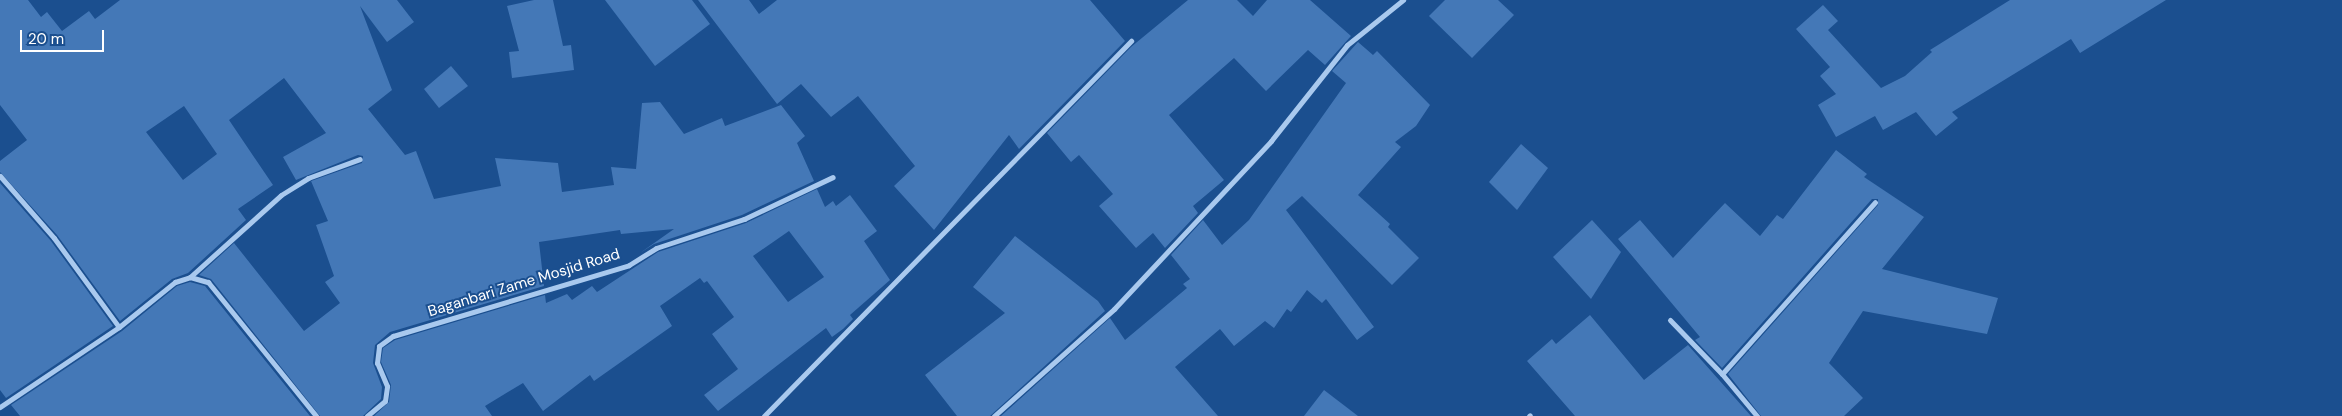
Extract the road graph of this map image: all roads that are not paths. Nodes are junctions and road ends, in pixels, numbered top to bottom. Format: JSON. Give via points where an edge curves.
{"nodes":[{"id":1,"x":1403,"y":0,"type":"edge"},
{"id":2,"x":1131,"y":41,"type":"dead end"},
{"id":3,"x":360,"y":159,"type":"dead end"},
{"id":4,"x":0,"y":176,"type":"edge"},
{"id":5,"x":833,"y":177,"type":"dead end"},
{"id":6,"x":1875,"y":202,"type":"dead end"},
{"id":7,"x":190,"y":277,"type":"junction"},
{"id":8,"x":1670,"y":320,"type":"dead end"},
{"id":9,"x":119,"y":327,"type":"junction"},
{"id":10,"x":1722,"y":374,"type":"junction"},
{"id":11,"x":0,"y":407,"type":"edge"},
{"id":12,"x":316,"y":416,"type":"edge"},
{"id":13,"x":367,"y":416,"type":"edge"},
{"id":14,"x":764,"y":416,"type":"edge"},
{"id":15,"x":994,"y":416,"type":"edge"},
{"id":16,"x":1757,"y":416,"type":"edge"}],
"edges":[{"from":1,"to":15,"type":"street","via":[[1348,45],[1271,141],[1114,309]]},
{"from":2,"to":14,"type":"street"},
{"from":3,"to":7,"type":"street","via":[[308,178],[281,195]]},
{"from":4,"to":9,"type":"street","via":[[54,238]]},
{"from":5,"to":13,"type":"street","name":"Baganbari Zame Mosjid Road","via":[[744,219],[656,248],[629,265],[393,336],[379,346],[377,363],[387,386],[385,401]]},
{"from":6,"to":10,"type":"street"},
{"from":7,"to":9,"type":"street","via":[[175,282]]},
{"from":7,"to":12,"type":"street","via":[[208,282]]},
{"from":8,"to":10,"type":"street"},
{"from":9,"to":11,"type":"street"},
{"from":10,"to":16,"type":"street"}]}
